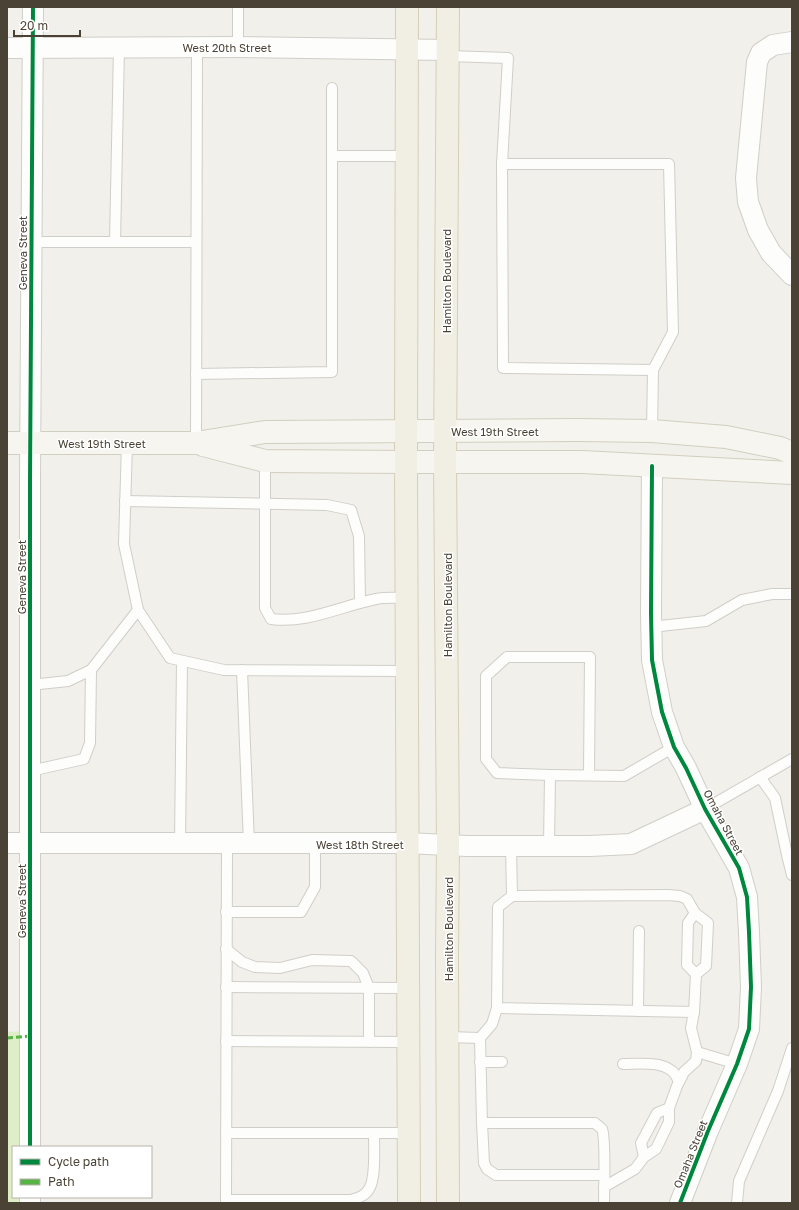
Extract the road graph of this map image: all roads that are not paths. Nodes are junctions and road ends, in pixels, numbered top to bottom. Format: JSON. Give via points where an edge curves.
{"nodes":[{"id":1,"x":33,"y":7,"type":"edge"},
{"id":2,"x":238,"y":7,"type":"edge"},
{"id":3,"x":407,"y":7,"type":"edge"},
{"id":4,"x":448,"y":7,"type":"edge"},
{"id":5,"x":792,"y":42,"type":"edge"},
{"id":6,"x":33,"y":47,"type":"junction"},
{"id":7,"x":119,"y":47,"type":"junction"},
{"id":8,"x":197,"y":47,"type":"junction"},
{"id":9,"x":238,"y":47,"type":"junction"},
{"id":10,"x":7,"y":48,"type":"edge"},
{"id":11,"x":407,"y":49,"type":"junction"},
{"id":12,"x":448,"y":53,"type":"junction"},
{"id":13,"x":332,"y":88,"type":"dead end"},
{"id":14,"x":332,"y":156,"type":"junction"},
{"id":15,"x":407,"y":156,"type":"junction"},
{"id":16,"x":502,"y":164,"type":"junction"},
{"id":17,"x":32,"y":242,"type":"junction"},
{"id":18,"x":115,"y":242,"type":"junction"},
{"id":19,"x":196,"y":242,"type":"junction"},
{"id":20,"x":792,"y":274,"type":"edge"},
{"id":21,"x":653,"y":370,"type":"junction"},
{"id":22,"x":196,"y":374,"type":"junction"},
{"id":23,"x":406,"y":430,"type":"junction"},
{"id":24,"x":445,"y":431,"type":"junction"},
{"id":25,"x":652,"y":431,"type":"junction"},
{"id":26,"x":7,"y":443,"type":"edge"},
{"id":27,"x":30,"y":443,"type":"junction"},
{"id":28,"x":127,"y":443,"type":"junction"},
{"id":29,"x":196,"y":443,"type":"junction"},
{"id":30,"x":786,"y":450,"type":"edge"},
{"id":31,"x":265,"y":461,"type":"junction"},
{"id":32,"x":406,"y":462,"type":"junction"},
{"id":33,"x":445,"y":462,"type":"junction"},
{"id":34,"x":531,"y":462,"type":"junction"},
{"id":35,"x":652,"y":466,"type":"junction"},
{"id":36,"x":792,"y":473,"type":"edge"},
{"id":37,"x":126,"y":501,"type":"junction"},
{"id":38,"x":264,"y":504,"type":"junction"},
{"id":39,"x":792,"y":594,"type":"edge"},
{"id":40,"x":407,"y":598,"type":"junction"},
{"id":41,"x":360,"y":603,"type":"junction"},
{"id":42,"x":138,"y":610,"type":"junction"},
{"id":43,"x":651,"y":627,"type":"junction"},
{"id":44,"x":182,"y":661,"type":"junction"},
{"id":45,"x":90,"y":670,"type":"junction"},
{"id":46,"x":242,"y":670,"type":"junction"},
{"id":47,"x":407,"y":671,"type":"junction"},
{"id":48,"x":30,"y":685,"type":"junction"},
{"id":49,"x":674,"y":747,"type":"junction"},
{"id":50,"x":792,"y":759,"type":"edge"},
{"id":51,"x":30,"y":771,"type":"junction"},
{"id":52,"x":550,"y":775,"type":"junction"},
{"id":53,"x":590,"y":775,"type":"junction"},
{"id":54,"x":760,"y":778,"type":"junction"},
{"id":55,"x":705,"y":809,"type":"junction"},
{"id":56,"x":7,"y":843,"type":"edge"},
{"id":57,"x":30,"y":843,"type":"junction"},
{"id":58,"x":180,"y":844,"type":"junction"},
{"id":59,"x":227,"y":844,"type":"junction"},
{"id":60,"x":248,"y":844,"type":"junction"},
{"id":61,"x":315,"y":844,"type":"junction"},
{"id":62,"x":407,"y":844,"type":"junction"},
{"id":63,"x":448,"y":845,"type":"junction"},
{"id":64,"x":511,"y":846,"type":"junction"},
{"id":65,"x":549,"y":846,"type":"junction"},
{"id":66,"x":792,"y":876,"type":"edge"},
{"id":67,"x":512,"y":896,"type":"junction"},
{"id":68,"x":226,"y":912,"type":"junction"},
{"id":69,"x":695,"y":913,"type":"junction"},
{"id":70,"x":639,"y":931,"type":"dead end"},
{"id":71,"x":226,"y":949,"type":"junction"},
{"id":72,"x":696,"y":974,"type":"junction"},
{"id":73,"x":226,"y":987,"type":"junction"},
{"id":74,"x":369,"y":988,"type":"junction"},
{"id":75,"x":408,"y":988,"type":"junction"},
{"id":76,"x":497,"y":1008,"type":"junction"},
{"id":77,"x":638,"y":1011,"type":"junction"},
{"id":78,"x":694,"y":1012,"type":"junction"},
{"id":79,"x":448,"y":1037,"type":"junction"},
{"id":80,"x":480,"y":1038,"type":"junction"},
{"id":81,"x":226,"y":1041,"type":"junction"},
{"id":82,"x":369,"y":1042,"type":"junction"},
{"id":83,"x":408,"y":1042,"type":"junction"},
{"id":84,"x":792,"y":1048,"type":"edge"},
{"id":85,"x":697,"y":1052,"type":"junction"},
{"id":86,"x":480,"y":1062,"type":"junction"},
{"id":87,"x":502,"y":1062,"type":"dead end"},
{"id":88,"x":623,"y":1064,"type":"dead end"},
{"id":89,"x":737,"y":1064,"type":"junction"},
{"id":90,"x":679,"y":1081,"type":"junction"},
{"id":91,"x":668,"y":1108,"type":"junction"},
{"id":92,"x":482,"y":1123,"type":"junction"},
{"id":93,"x":226,"y":1133,"type":"junction"},
{"id":94,"x":408,"y":1133,"type":"junction"},
{"id":95,"x":374,"y":1134,"type":"junction"},
{"id":96,"x":30,"y":1146,"type":"edge"},
{"id":97,"x":644,"y":1157,"type":"junction"},
{"id":98,"x":604,"y":1175,"type":"junction"},
{"id":99,"x":604,"y":1187,"type":"junction"},
{"id":100,"x":226,"y":1201,"type":"edge"},
{"id":101,"x":409,"y":1203,"type":"edge"},
{"id":102,"x":448,"y":1203,"type":"edge"},
{"id":103,"x":604,"y":1203,"type":"edge"},
{"id":104,"x":680,"y":1203,"type":"edge"},
{"id":105,"x":737,"y":1203,"type":"edge"}],
"edges":[{"from":1,"to":6,"type":"street","name":"Geneva Street"},
{"from":2,"to":9,"type":"lane"},
{"from":3,"to":11,"type":"main road"},
{"from":4,"to":12,"type":"main road","name":"Hamilton Boulevard"},
{"from":5,"to":20,"type":"street","via":[[772,45],[761,53],[757,62],[746,178],[748,202],[758,230],[770,253]]},
{"from":6,"to":7,"type":"street","name":"West 20th Street"},
{"from":6,"to":10,"type":"street","name":"West 20th Street"},
{"from":6,"to":17,"type":"street","name":"Geneva Street"},
{"from":7,"to":8,"type":"street","name":"West 20th Street"},
{"from":7,"to":18,"type":"lane"},
{"from":8,"to":9,"type":"street","name":"West 20th Street"},
{"from":8,"to":19,"type":"lane"},
{"from":9,"to":11,"type":"street","name":"West 20th Street"},
{"from":11,"to":12,"type":"street","name":"West 20th Street"},
{"from":11,"to":15,"type":"main road"},
{"from":12,"to":16,"type":"lane","via":[[508,58]]},
{"from":12,"to":24,"type":"main road","name":"Hamilton Boulevard"},
{"from":13,"to":14,"type":"lane"},
{"from":14,"to":15,"type":"lane"},
{"from":14,"to":22,"type":"lane","via":[[332,372]]},
{"from":15,"to":23,"type":"main road"},
{"from":16,"to":21,"type":"lane","via":[[503,368]]},
{"from":16,"to":21,"type":"lane","via":[[669,164],[673,332]]},
{"from":17,"to":18,"type":"lane"},
{"from":17,"to":27,"type":"street","name":"Geneva Street"},
{"from":18,"to":19,"type":"lane"},
{"from":19,"to":22,"type":"lane"},
{"from":21,"to":25,"type":"lane"},
{"from":22,"to":29,"type":"lane"},
{"from":23,"to":24,"type":"main road","name":"West 19th Street"},
{"from":23,"to":29,"type":"main road","name":"West 19th Street","via":[[265,432]]},
{"from":23,"to":32,"type":"main road"},
{"from":24,"to":25,"type":"main road","name":"West 19th Street"},
{"from":24,"to":33,"type":"main road","name":"Hamilton Boulevard"},
{"from":25,"to":30,"type":"main road","name":"West 19th Street","via":[[726,437]]},
{"from":25,"to":34,"type":"main road","via":[[629,450],[583,453]]},
{"from":26,"to":27,"type":"main road","name":"West 19th Street"},
{"from":27,"to":28,"type":"main road","name":"West 19th Street"},
{"from":27,"to":48,"type":"street","name":"Geneva Street"},
{"from":28,"to":29,"type":"main road","name":"West 19th Street"},
{"from":28,"to":37,"type":"lane"},
{"from":29,"to":31,"type":"main road","name":"West 19th Street"},
{"from":30,"to":35,"type":"main road","via":[[732,455],[692,452],[664,455]]},
{"from":31,"to":32,"type":"main road","name":"West 19th Street"},
{"from":31,"to":38,"type":"lane"},
{"from":32,"to":33,"type":"main road","name":"West 19th Street"},
{"from":32,"to":40,"type":"main road"},
{"from":33,"to":34,"type":"main road","name":"West 19th Street"},
{"from":33,"to":63,"type":"main road","name":"Hamilton Boulevard"},
{"from":34,"to":35,"type":"main road","name":"West 19th Street"},
{"from":35,"to":36,"type":"main road","name":"West 19th Street"},
{"from":35,"to":43,"type":"street","name":"Omaha Street"},
{"from":37,"to":38,"type":"lane"},
{"from":37,"to":42,"type":"lane","via":[[124,544]]},
{"from":38,"to":41,"type":"lane","via":[[327,505],[351,510],[359,536]]},
{"from":38,"to":41,"type":"lane","via":[[265,608],[271,619],[280,621],[305,618]]},
{"from":39,"to":43,"type":"lane","via":[[772,594],[742,600],[706,621]]},
{"from":40,"to":41,"type":"lane","via":[[377,598]]},
{"from":40,"to":47,"type":"main road"},
{"from":42,"to":44,"type":"lane","via":[[170,658]]},
{"from":42,"to":45,"type":"lane"},
{"from":43,"to":49,"type":"street","name":"Omaha Street","via":[[652,660],[662,712]]},
{"from":44,"to":46,"type":"lane","via":[[224,670]]},
{"from":44,"to":58,"type":"lane"},
{"from":45,"to":48,"type":"lane","via":[[68,682]]},
{"from":45,"to":51,"type":"lane","via":[[90,743],[84,759]]},
{"from":46,"to":47,"type":"lane"},
{"from":46,"to":60,"type":"lane"},
{"from":47,"to":62,"type":"main road"},
{"from":48,"to":51,"type":"street","name":"Geneva Street"},
{"from":49,"to":53,"type":"lane","via":[[624,776]]},
{"from":49,"to":55,"type":"street","name":"Omaha Street"},
{"from":50,"to":54,"type":"lane"},
{"from":51,"to":57,"type":"street","name":"Geneva Street"},
{"from":52,"to":53,"type":"lane"},
{"from":52,"to":53,"type":"lane","via":[[497,773],[486,760],[486,676],[507,657],[590,657]]},
{"from":52,"to":65,"type":"lane"},
{"from":54,"to":55,"type":"lane"},
{"from":54,"to":66,"type":"lane","via":[[775,798]]},
{"from":55,"to":65,"type":"street","name":"West 18th Street","via":[[631,844]]},
{"from":55,"to":89,"type":"street","name":"Omaha Street","via":[[739,868],[747,897],[749,1029]]},
{"from":56,"to":57,"type":"street","name":"West 18th Street"},
{"from":57,"to":58,"type":"street","name":"West 18th Street"},
{"from":57,"to":96,"type":"street","name":"Geneva Street"},
{"from":58,"to":59,"type":"street","name":"West 18th Street"},
{"from":59,"to":60,"type":"street","name":"West 18th Street"},
{"from":59,"to":68,"type":"lane"},
{"from":60,"to":61,"type":"street","name":"West 18th Street"},
{"from":61,"to":62,"type":"street","name":"West 18th Street"},
{"from":61,"to":68,"type":"lane","via":[[315,887],[301,912]]},
{"from":62,"to":63,"type":"street","name":"West 18th Street"},
{"from":62,"to":75,"type":"main road"},
{"from":63,"to":64,"type":"street","name":"West 18th Street"},
{"from":63,"to":79,"type":"main road","name":"Hamilton Boulevard"},
{"from":64,"to":65,"type":"street","name":"West 18th Street"},
{"from":64,"to":67,"type":"lane"},
{"from":67,"to":69,"type":"lane","via":[[680,896],[687,899]]},
{"from":67,"to":76,"type":"lane","via":[[498,907]]},
{"from":68,"to":71,"type":"lane"},
{"from":69,"to":72,"type":"lane","via":[[688,923],[686,964]]},
{"from":69,"to":72,"type":"lane","via":[[708,923],[706,966]]},
{"from":70,"to":77,"type":"lane"},
{"from":71,"to":73,"type":"lane"},
{"from":71,"to":74,"type":"lane","via":[[242,962],[255,967],[280,968],[312,960],[351,961],[363,973]]},
{"from":72,"to":78,"type":"lane"},
{"from":73,"to":74,"type":"lane"},
{"from":73,"to":81,"type":"lane"},
{"from":74,"to":75,"type":"lane"},
{"from":74,"to":82,"type":"lane"},
{"from":75,"to":83,"type":"main road"},
{"from":76,"to":77,"type":"lane"},
{"from":76,"to":80,"type":"lane","via":[[492,1024]]},
{"from":77,"to":78,"type":"lane"},
{"from":78,"to":85,"type":"lane","via":[[691,1028]]},
{"from":79,"to":80,"type":"lane"},
{"from":79,"to":102,"type":"main road","name":"Hamilton Boulevard"},
{"from":80,"to":86,"type":"lane"},
{"from":81,"to":82,"type":"lane"},
{"from":81,"to":93,"type":"lane"},
{"from":82,"to":83,"type":"lane"},
{"from":83,"to":94,"type":"main road"},
{"from":84,"to":105,"type":"lane","via":[[778,1091],[739,1181]]},
{"from":85,"to":89,"type":"lane"},
{"from":85,"to":90,"type":"lane","via":[[696,1062],[684,1072]]},
{"from":86,"to":87,"type":"lane"},
{"from":86,"to":92,"type":"lane"},
{"from":88,"to":90,"type":"lane","via":[[665,1066],[673,1071]]},
{"from":89,"to":104,"type":"street","name":"Omaha Street"},
{"from":90,"to":91,"type":"lane"},
{"from":91,"to":97,"type":"lane","via":[[669,1122],[656,1149]]},
{"from":91,"to":97,"type":"lane","via":[[657,1113],[641,1143]]},
{"from":92,"to":98,"type":"lane","via":[[484,1163],[487,1169],[496,1174]]},
{"from":92,"to":98,"type":"lane","via":[[595,1123],[602,1128],[604,1135]]},
{"from":93,"to":95,"type":"lane"},
{"from":93,"to":100,"type":"lane"},
{"from":94,"to":95,"type":"lane"},
{"from":94,"to":101,"type":"main road"},
{"from":95,"to":100,"type":"lane","via":[[372,1183],[369,1190],[360,1197],[351,1200]]},
{"from":97,"to":99,"type":"lane","via":[[635,1169]]},
{"from":98,"to":99,"type":"lane"},
{"from":99,"to":103,"type":"lane"}]}
